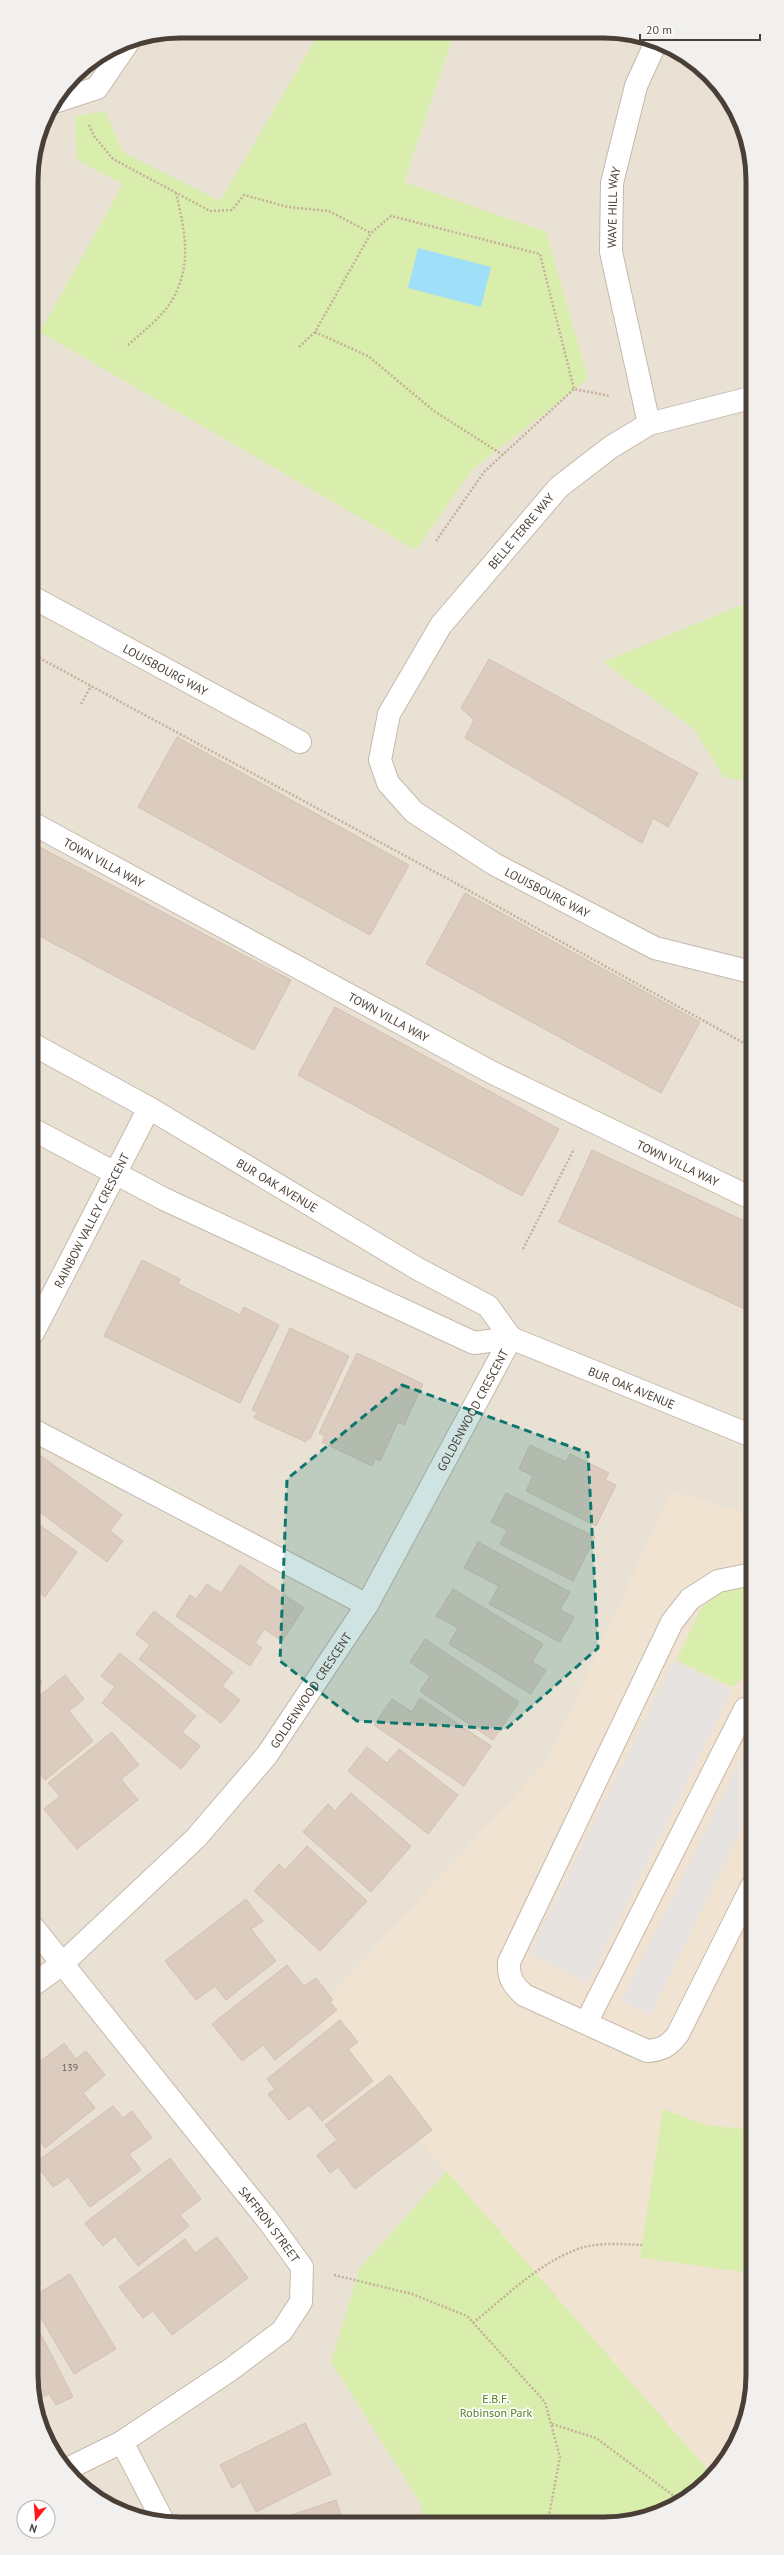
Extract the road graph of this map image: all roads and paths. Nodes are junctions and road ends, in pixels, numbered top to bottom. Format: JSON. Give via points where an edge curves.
{"nodes":[{"id":1,"x":654,"y":47,"type":"edge"},
{"id":2,"x":123,"y":50,"type":"edge"},
{"id":3,"x":77,"y":95,"type":"junction"},
{"id":4,"x":63,"y":99,"type":"edge"},
{"id":5,"x":176,"y":193,"type":"junction"},
{"id":6,"x":371,"y":233,"type":"junction"},
{"id":7,"x":315,"y":332,"type":"junction"},
{"id":8,"x":128,"y":346,"type":"dead end"},
{"id":9,"x":299,"y":347,"type":"dead end"},
{"id":10,"x":574,"y":389,"type":"junction"},
{"id":11,"x":746,"y":399,"type":"edge"},
{"id":12,"x":644,"y":402,"type":"junction"},
{"id":13,"x":649,"y":424,"type":"junction"},
{"id":14,"x":503,"y":455,"type":"junction"},
{"id":15,"x":436,"y":541,"type":"dead end"},
{"id":16,"x":38,"y":600,"type":"edge"},
{"id":17,"x":38,"y":657,"type":"edge"},
{"id":18,"x":91,"y":686,"type":"junction"},
{"id":19,"x":81,"y":704,"type":"dead end"},
{"id":20,"x":300,"y":742,"type":"dead end"},
{"id":21,"x":380,"y":760,"type":"joint"},
{"id":22,"x":38,"y":826,"type":"edge"},
{"id":23,"x":746,"y":971,"type":"edge"},
{"id":24,"x":746,"y":1044,"type":"edge"},
{"id":25,"x":38,"y":1047,"type":"edge"},
{"id":26,"x":149,"y":1108,"type":"junction"},
{"id":27,"x":590,"y":1120,"type":"junction"},
{"id":28,"x":38,"y":1132,"type":"edge"},
{"id":29,"x":115,"y":1173,"type":"junction"},
{"id":30,"x":746,"y":1196,"type":"edge"},
{"id":31,"x":523,"y":1249,"type":"dead end"},
{"id":32,"x":38,"y":1323,"type":"edge"},
{"id":33,"x":511,"y":1338,"type":"junction"},
{"id":34,"x":38,"y":1433,"type":"edge"},
{"id":35,"x":746,"y":1434,"type":"edge"},
{"id":36,"x":746,"y":1575,"type":"edge"},
{"id":37,"x":367,"y":1605,"type":"junction"},
{"id":38,"x":746,"y":1709,"type":"edge"},
{"id":39,"x":746,"y":1898,"type":"edge"},
{"id":40,"x":38,"y":1933,"type":"edge"},
{"id":41,"x":62,"y":1964,"type":"junction"},
{"id":42,"x":38,"y":1981,"type":"edge"},
{"id":43,"x":586,"y":2023,"type":"junction"},
{"id":44,"x":642,"y":2245,"type":"dead end"},
{"id":45,"x":302,"y":2267,"type":"junction"},
{"id":46,"x":473,"y":2323,"type":"junction"},
{"id":47,"x":551,"y":2424,"type":"junction"},
{"id":48,"x":122,"y":2442,"type":"junction"},
{"id":49,"x":71,"y":2467,"type":"edge"},
{"id":50,"x":676,"y":2497,"type":"edge"},
{"id":51,"x":160,"y":2516,"type":"edge"},
{"id":52,"x":549,"y":2517,"type":"edge"}],
"edges":[{"from":1,"to":12,"type":"street","name":"WAVE HILL WAY","via":[[636,86],[612,183],[611,252]]},
{"from":2,"to":3,"type":"street","via":[[97,88]]},
{"from":3,"to":4,"type":"street"},
{"from":3,"to":5,"type":"path","via":[[94,136],[113,159]]},
{"from":5,"to":6,"type":"path","via":[[210,211],[232,210],[244,195],[288,207],[328,210]]},
{"from":5,"to":8,"type":"path","via":[[185,233],[186,263],[171,303]]},
{"from":6,"to":7,"type":"path"},
{"from":6,"to":10,"type":"path","via":[[391,216],[540,254]]},
{"from":7,"to":9,"type":"path"},
{"from":7,"to":14,"type":"path","via":[[368,356],[434,411]]},
{"from":10,"to":12,"type":"path"},
{"from":10,"to":14,"type":"path"},
{"from":11,"to":13,"type":"street","name":"BELLE TERRE WAY"},
{"from":12,"to":13,"type":"street","name":"WAVE HILL WAY"},
{"from":13,"to":21,"type":"street","name":"BELLE TERRE WAY","via":[[611,447],[559,487],[441,625],[389,714]]},
{"from":14,"to":15,"type":"path","via":[[484,472]]},
{"from":16,"to":20,"type":"street","name":"LOUISBOURG WAY"},
{"from":17,"to":18,"type":"path"},
{"from":18,"to":19,"type":"path"},
{"from":18,"to":24,"type":"path"},
{"from":21,"to":23,"type":"street","name":"LOUISBOURG WAY","via":[[388,783],[414,812],[494,864],[655,948]]},
{"from":22,"to":27,"type":"street","name":"TOWN VILLA WAY","via":[[491,1072]]},
{"from":25,"to":26,"type":"street","name":"BUR OAK AVENUE"},
{"from":26,"to":29,"type":"street","name":"RAINBOW VALLEY CRESCENT"},
{"from":26,"to":33,"type":"street","name":"BUR OAK AVENUE","via":[[352,1231],[488,1306]]},
{"from":27,"to":30,"type":"street","name":"TOWN VILLA WAY"},
{"from":27,"to":31,"type":"path"},
{"from":28,"to":29,"type":"street","name":"BUR OAK AVENUE"},
{"from":29,"to":32,"type":"street","name":"RAINBOW VALLEY CRESCENT"},
{"from":29,"to":33,"type":"street","name":"BUR OAK AVENUE","via":[[164,1199],[474,1343]]},
{"from":33,"to":35,"type":"street","name":"BUR OAK AVENUE"},
{"from":33,"to":37,"type":"street","name":"GOLDENWOOD CRESCENT"},
{"from":34,"to":37,"type":"street"},
{"from":36,"to":43,"type":"street","via":[[718,1580],[690,1599],[672,1622],[509,1962],[508,1974],[514,1986],[524,1995]]},
{"from":37,"to":41,"type":"street","name":"GOLDENWOOD CRESCENT","via":[[267,1755],[196,1838]]},
{"from":38,"to":43,"type":"street"},
{"from":39,"to":43,"type":"street","via":[[671,2044],[659,2050],[647,2051]]},
{"from":40,"to":41,"type":"street","name":"SAFFRON STREET"},
{"from":41,"to":42,"type":"street","name":"GOLDENWOOD CRESCENT"},
{"from":41,"to":45,"type":"street","name":"SAFFRON STREET","via":[[270,2222]]},
{"from":44,"to":46,"type":"path","via":[[621,2244],[579,2249],[550,2263]]},
{"from":45,"to":46,"type":"path","via":[[412,2294],[467,2316]]},
{"from":45,"to":48,"type":"street","name":"SAFFRON STREET","via":[[301,2302],[282,2331],[230,2370]]},
{"from":46,"to":47,"type":"path","via":[[545,2402]]},
{"from":47,"to":50,"type":"path","via":[[596,2438]]},
{"from":47,"to":52,"type":"path","via":[[560,2457]]},
{"from":48,"to":49,"type":"street","name":"SAFFRON STREET"},
{"from":48,"to":51,"type":"street"}]}
